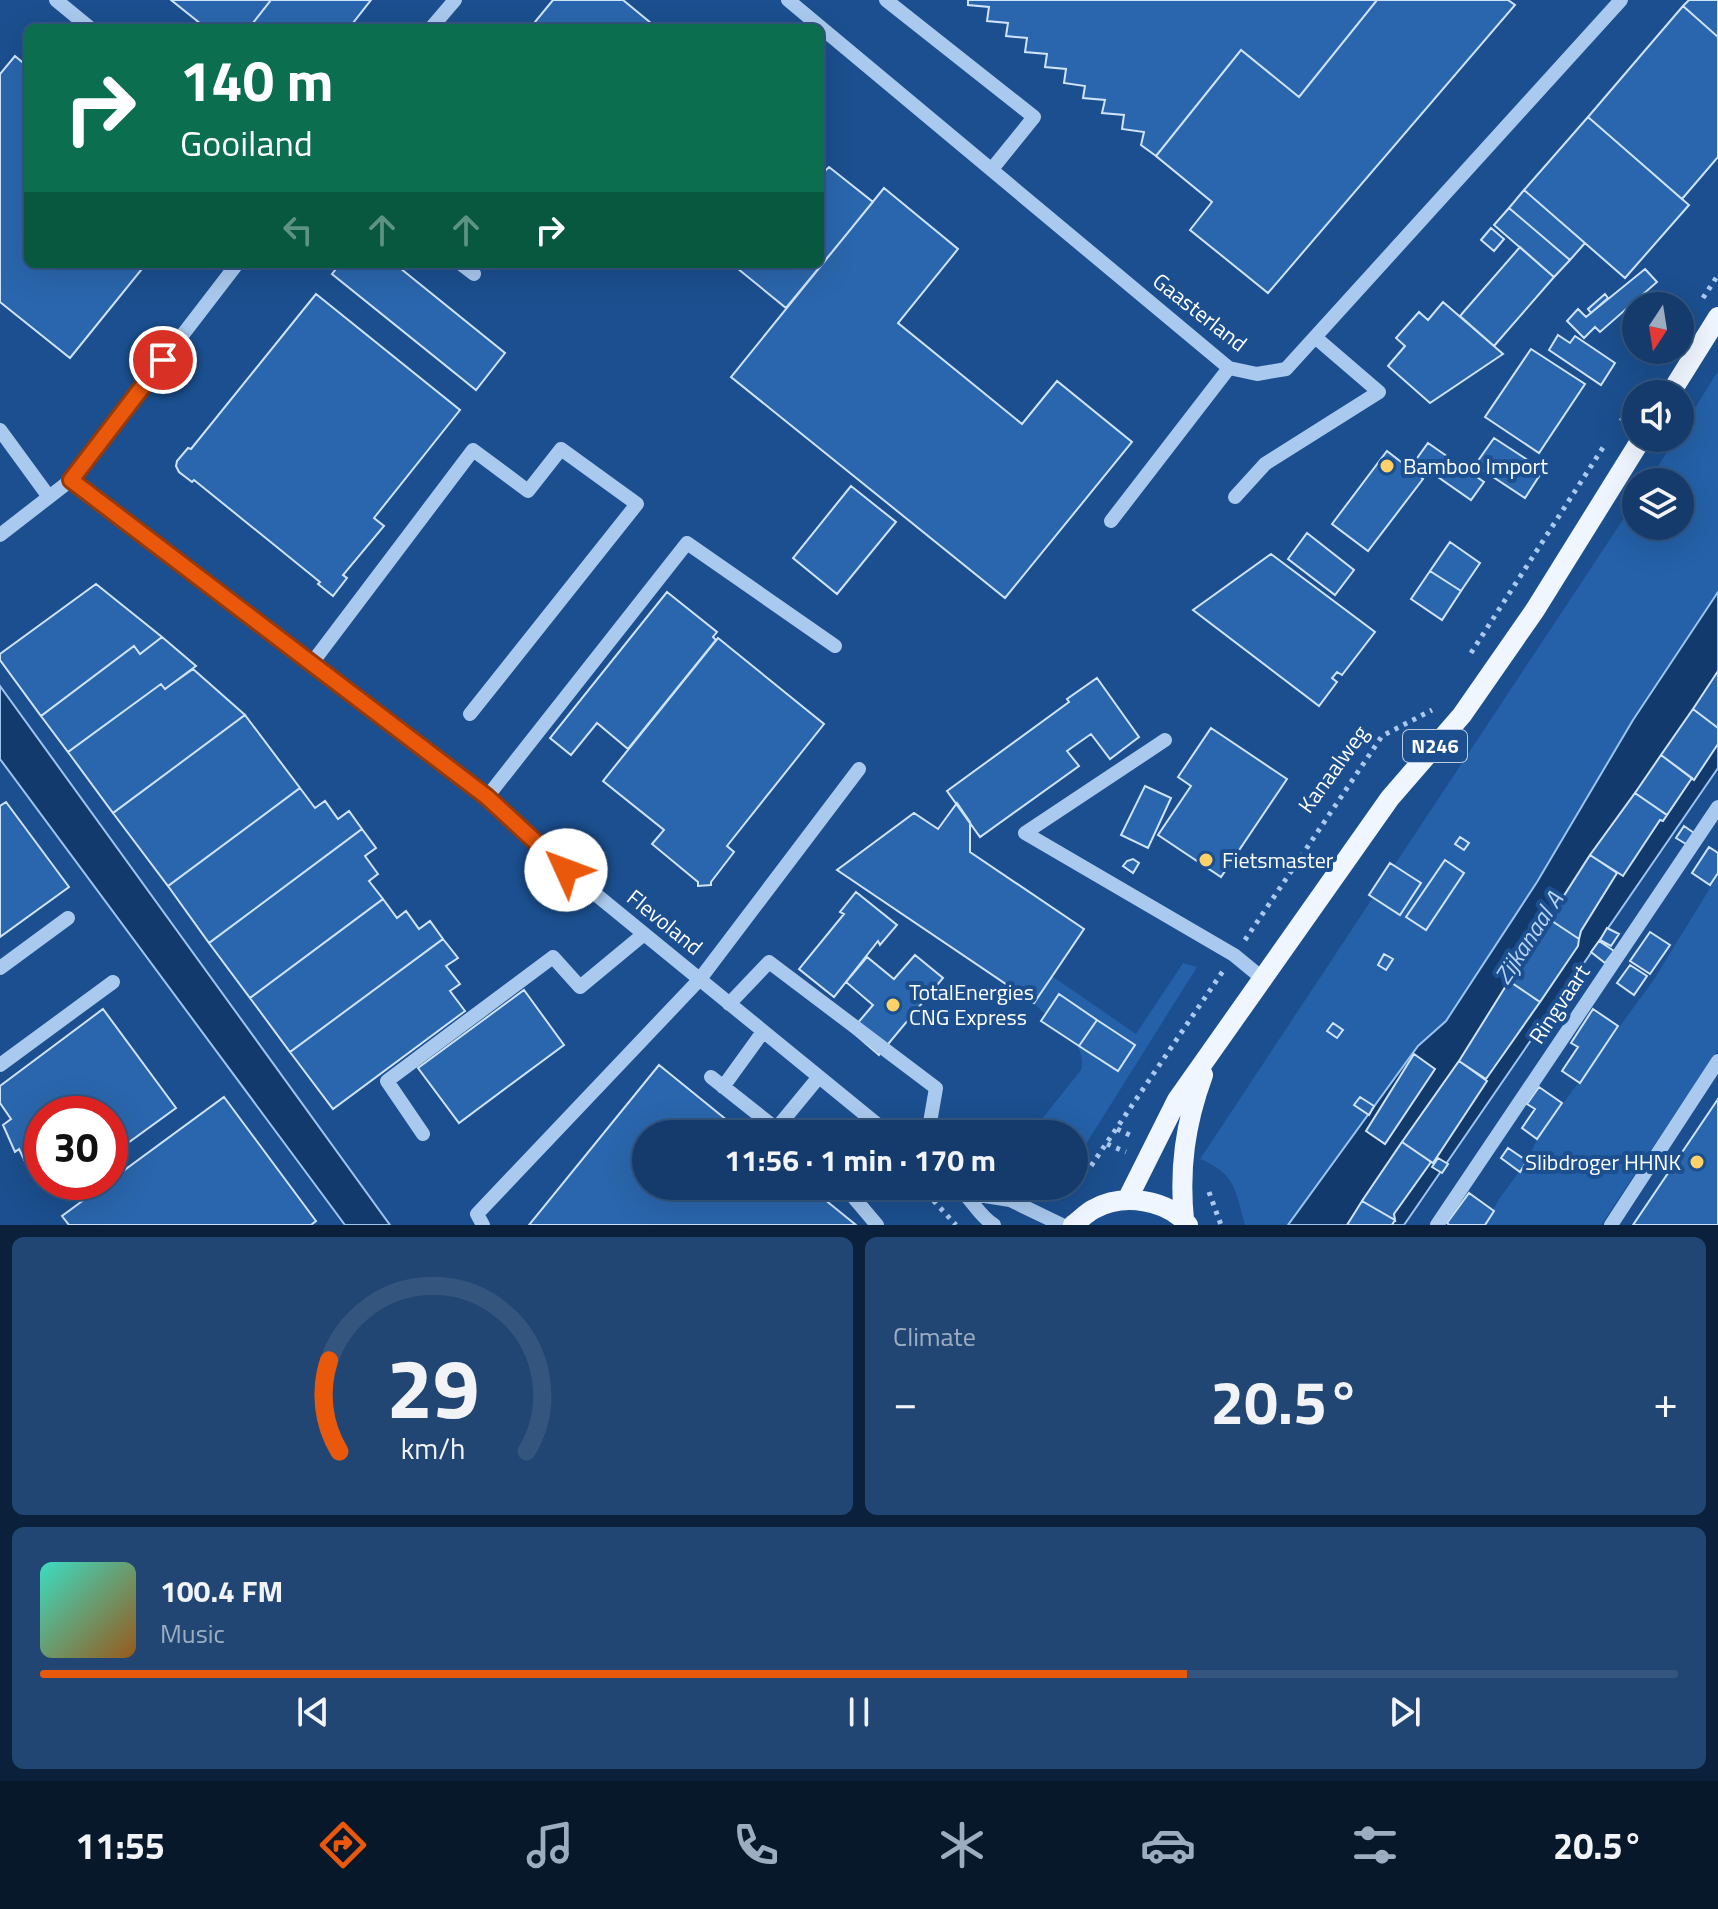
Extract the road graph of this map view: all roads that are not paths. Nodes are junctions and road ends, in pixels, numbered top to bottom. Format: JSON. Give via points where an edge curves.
{"nodes":[{"id":1,"x":56,"y":0,"type":"edge"},
{"id":2,"x":455,"y":0,"type":"edge"},
{"id":3,"x":788,"y":0,"type":"edge"},
{"id":4,"x":886,"y":0,"type":"edge"},
{"id":5,"x":1621,"y":0,"type":"edge"},
{"id":6,"x":85,"y":24,"type":"edge"},
{"id":7,"x":434,"y":24,"type":"edge"},
{"id":8,"x":817,"y":24,"type":"edge"},
{"id":9,"x":824,"y":30,"type":"edge"},
{"id":10,"x":992,"y":169,"type":"junction"},
{"id":11,"x":234,"y":268,"type":"edge"},
{"id":12,"x":466,"y":268,"type":"edge"},
{"id":13,"x":474,"y":274,"type":"dead end"},
{"id":14,"x":1718,"y":317,"type":"edge"},
{"id":15,"x":1315,"y":337,"type":"junction"},
{"id":16,"x":1229,"y":368,"type":"junction"},
{"id":17,"x":1679,"y":380,"type":"edge"},
{"id":18,"x":0,"y":430,"type":"edge"},
{"id":19,"x":1633,"y":452,"type":"edge"},
{"id":20,"x":71,"y":480,"type":"junction"},
{"id":21,"x":49,"y":497,"type":"junction"},
{"id":22,"x":1235,"y":497,"type":"dead end"},
{"id":23,"x":1111,"y":521,"type":"dead end"},
{"id":24,"x":0,"y":535,"type":"edge"},
{"id":25,"x":835,"y":646,"type":"dead end"},
{"id":26,"x":312,"y":663,"type":"junction"},
{"id":27,"x":470,"y":714,"type":"dead end"},
{"id":28,"x":1165,"y":740,"type":"dead end"},
{"id":29,"x":859,"y":769,"type":"dead end"},
{"id":30,"x":487,"y":797,"type":"junction"},
{"id":31,"x":1718,"y":807,"type":"edge"},
{"id":32,"x":68,"y":918,"type":"dead end"},
{"id":33,"x":644,"y":934,"type":"junction"},
{"id":34,"x":0,"y":968,"type":"edge"},
{"id":35,"x":1262,"y":978,"type":"junction"},
{"id":36,"x":700,"y":979,"type":"junction"},
{"id":37,"x":113,"y":982,"type":"dead end"},
{"id":38,"x":729,"y":1004,"type":"junction"},
{"id":39,"x":762,"y":1033,"type":"junction"},
{"id":40,"x":1215,"y":1046,"type":"junction"},
{"id":41,"x":1718,"y":1061,"type":"edge"},
{"id":42,"x":0,"y":1065,"type":"edge"},
{"id":43,"x":711,"y":1077,"type":"dead end"},
{"id":44,"x":818,"y":1078,"type":"junction"},
{"id":45,"x":723,"y":1087,"type":"junction"},
{"id":46,"x":766,"y":1120,"type":"edge"},
{"id":47,"x":788,"y":1120,"type":"edge"},
{"id":48,"x":867,"y":1120,"type":"edge"},
{"id":49,"x":930,"y":1120,"type":"edge"},
{"id":50,"x":423,"y":1134,"type":"dead end"},
{"id":51,"x":856,"y":1200,"type":"edge"},
{"id":52,"x":969,"y":1200,"type":"edge"},
{"id":53,"x":1010,"y":1200,"type":"edge"},
{"id":54,"x":1127,"y":1200,"type":"junction"},
{"id":55,"x":1186,"y":1222,"type":"edge"},
{"id":56,"x":483,"y":1225,"type":"edge"},
{"id":57,"x":877,"y":1225,"type":"edge"},
{"id":58,"x":994,"y":1225,"type":"edge"},
{"id":59,"x":1062,"y":1225,"type":"edge"},
{"id":60,"x":1073,"y":1225,"type":"edge"},
{"id":61,"x":1437,"y":1225,"type":"edge"},
{"id":62,"x":1611,"y":1225,"type":"edge"}],
"edges":[{"from":1,"to":6,"type":"street"},
{"from":2,"to":7,"type":"street"},
{"from":3,"to":8,"type":"street","name":"Gaasterland"},
{"from":4,"to":10,"type":"street","via":[[1034,117]]},
{"from":5,"to":15,"type":"street","name":"Gaasterland"},
{"from":9,"to":10,"type":"street","name":"Gaasterland"},
{"from":10,"to":16,"type":"street","name":"Gaasterland"},
{"from":11,"to":20,"type":"street"},
{"from":12,"to":13,"type":"street"},
{"from":14,"to":17,"type":"main road"},
{"from":15,"to":16,"type":"street","name":"Gaasterland","via":[[1286,369],[1257,374]]},
{"from":15,"to":22,"type":"street","via":[[1379,392],[1265,464]]},
{"from":16,"to":23,"type":"street"},
{"from":18,"to":21,"type":"street"},
{"from":19,"to":35,"type":"main road","number":"N246","via":[[1462,715],[1390,798]]},
{"from":20,"to":21,"type":"street"},
{"from":20,"to":26,"type":"street","name":"Flevoland"},
{"from":21,"to":24,"type":"street"},
{"from":25,"to":30,"type":"street","via":[[687,543]]},
{"from":26,"to":27,"type":"street","via":[[473,450],[528,491],[561,449],[637,504]]},
{"from":26,"to":30,"type":"street","name":"Flevoland"},
{"from":28,"to":35,"type":"street","via":[[1025,833],[1234,955]]},
{"from":29,"to":36,"type":"street"},
{"from":30,"to":33,"type":"street","name":"Flevoland"},
{"from":31,"to":61,"type":"street","name":"Ringvaart"},
{"from":32,"to":34,"type":"street"},
{"from":33,"to":36,"type":"street","name":"Flevoland"},
{"from":33,"to":50,"type":"street","via":[[580,987],[553,957],[387,1081]]},
{"from":35,"to":40,"type":"main road","number":"N246"},
{"from":36,"to":38,"type":"street","name":"Flevoland"},
{"from":36,"to":56,"type":"street","via":[[477,1214]]},
{"from":37,"to":42,"type":"street"},
{"from":38,"to":39,"type":"street","name":"Flevoland"},
{"from":38,"to":49,"type":"street","via":[[769,962],[936,1088]]},
{"from":39,"to":44,"type":"street","name":"Flevoland"},
{"from":39,"to":45,"type":"street"},
{"from":40,"to":54,"type":"main road","number":"N246","via":[[1177,1100]]},
{"from":40,"to":55,"type":"main road","number":"N246","via":[[1192,1104],[1184,1143],[1181,1186]]},
{"from":41,"to":62,"type":"street"},
{"from":43,"to":45,"type":"street"},
{"from":44,"to":47,"type":"street"},
{"from":44,"to":48,"type":"street","name":"Flevoland"},
{"from":45,"to":46,"type":"street"},
{"from":51,"to":57,"type":"street"},
{"from":52,"to":58,"type":"street"},
{"from":53,"to":59,"type":"street"},
{"from":54,"to":55,"type":"main road","number":"N246","via":[[1148,1201]]},
{"from":54,"to":60,"type":"main road","via":[[1095,1208]]}]}
